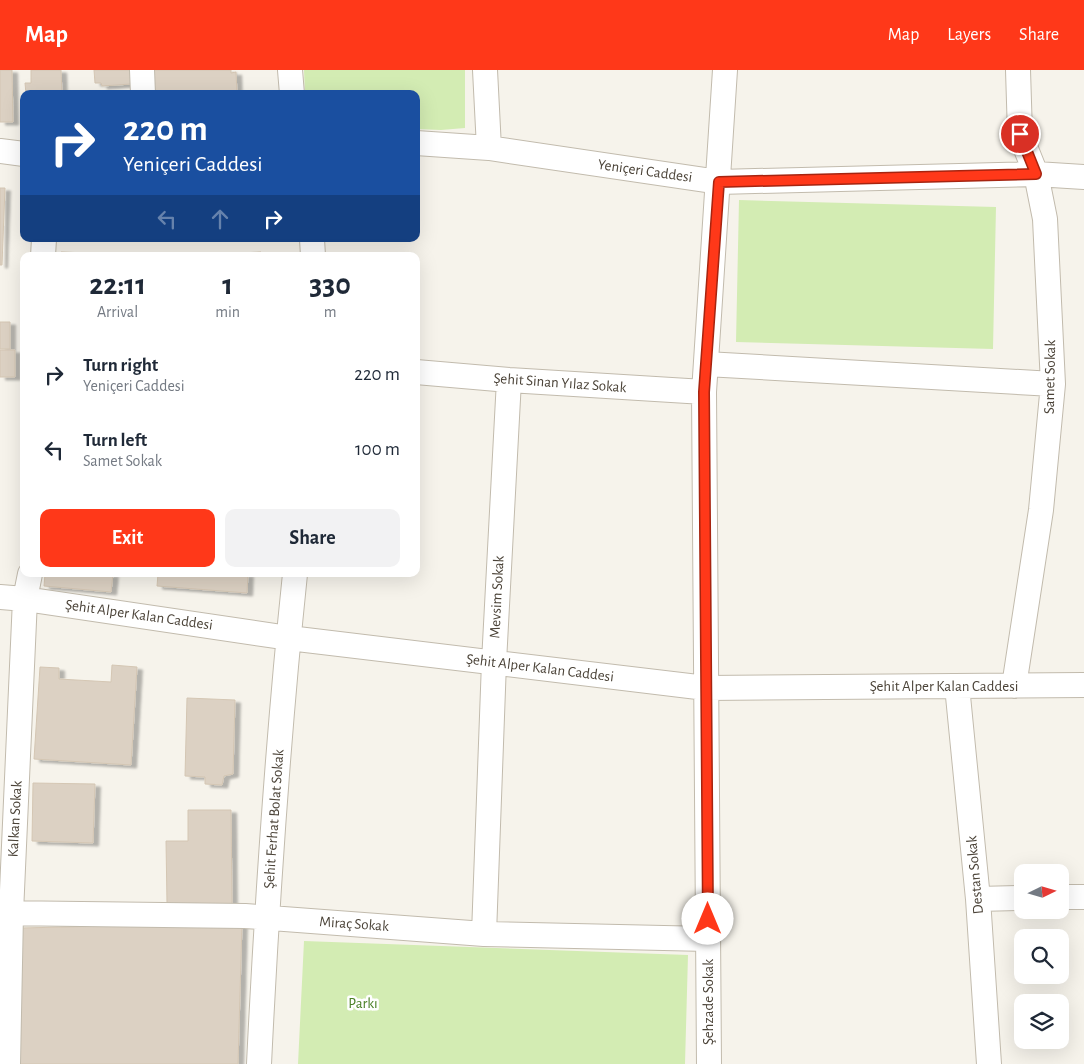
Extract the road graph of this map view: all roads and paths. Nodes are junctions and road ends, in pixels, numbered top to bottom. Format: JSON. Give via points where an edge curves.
{"nodes":[{"id":1,"x":142,"y":70,"type":"edge"},
{"id":2,"x":290,"y":70,"type":"edge"},
{"id":3,"x":485,"y":70,"type":"edge"},
{"id":4,"x":724,"y":70,"type":"edge"},
{"id":5,"x":1018,"y":70,"type":"edge"},
{"id":6,"x":142,"y":90,"type":"edge"},
{"id":7,"x":292,"y":90,"type":"edge"},
{"id":8,"x":420,"y":143,"type":"edge"},
{"id":9,"x":489,"y":148,"type":"junction"},
{"id":10,"x":0,"y":151,"type":"edge"},
{"id":11,"x":20,"y":154,"type":"edge"},
{"id":12,"x":1036,"y":174,"type":"junction"},
{"id":13,"x":1084,"y":177,"type":"edge"},
{"id":14,"x":719,"y":182,"type":"junction"},
{"id":15,"x":706,"y":364,"type":"junction"},
{"id":16,"x":420,"y":372,"type":"edge"},
{"id":17,"x":509,"y":380,"type":"junction"},
{"id":18,"x":1053,"y":384,"type":"junction"},
{"id":19,"x":704,"y":392,"type":"junction"},
{"id":20,"x":30,"y":577,"type":"edge"},
{"id":21,"x":295,"y":577,"type":"edge"},
{"id":22,"x":0,"y":596,"type":"edge"},
{"id":23,"x":26,"y":599,"type":"junction"},
{"id":24,"x":288,"y":638,"type":"junction"},
{"id":25,"x":494,"y":662,"type":"junction"},
{"id":26,"x":1084,"y":685,"type":"edge"},
{"id":27,"x":957,"y":686,"type":"junction"},
{"id":28,"x":1014,"y":686,"type":"junction"},
{"id":29,"x":706,"y":688,"type":"junction"},
{"id":30,"x":1069,"y":897,"type":"edge"},
{"id":31,"x":1084,"y":897,"type":"edge"},
{"id":32,"x":1014,"y":898,"type":"edge"},
{"id":33,"x":978,"y":899,"type":"junction"},
{"id":34,"x":6,"y":913,"type":"edge"},
{"id":35,"x":267,"y":917,"type":"junction"},
{"id":36,"x":484,"y":934,"type":"junction"},
{"id":37,"x":708,"y":939,"type":"junction"},
{"id":38,"x":8,"y":1064,"type":"edge"},
{"id":39,"x":258,"y":1064,"type":"edge"},
{"id":40,"x":709,"y":1064,"type":"edge"},
{"id":41,"x":989,"y":1064,"type":"edge"}],
"edges":[{"from":1,"to":6,"type":"street"},
{"from":2,"to":7,"type":"street"},
{"from":3,"to":9,"type":"street"},
{"from":4,"to":14,"type":"street","name":"Şehzade Sokak"},
{"from":5,"to":12,"type":"street","name":"Samet Sokak","via":[[1020,134]]},
{"from":8,"to":9,"type":"street","name":"Yeniçeri Caddesi"},
{"from":9,"to":14,"type":"street","name":"Yeniçeri Caddesi"},
{"from":10,"to":11,"type":"street"},
{"from":12,"to":13,"type":"street","name":"Yeniçeri Caddesi"},
{"from":12,"to":14,"type":"street","name":"Yeniçeri Caddesi"},
{"from":12,"to":18,"type":"street","name":"Samet Sokak","via":[[1045,219]]},
{"from":14,"to":15,"type":"street","name":"Şehzade Sokak"},
{"from":15,"to":18,"type":"street"},
{"from":15,"to":19,"type":"street","name":"Şehzade Sokak"},
{"from":16,"to":17,"type":"street","name":"Şehit Sinan Yılaz Sokak"},
{"from":17,"to":19,"type":"street","name":"Şehit Sinan Yılaz Sokak"},
{"from":17,"to":25,"type":"street","name":"Mevsim Sokak"},
{"from":18,"to":28,"type":"street","name":"Samet Sokak","via":[[1041,510]]},
{"from":19,"to":29,"type":"street","name":"Şehzade Sokak"},
{"from":20,"to":23,"type":"street","name":"Kalkan Sokak"},
{"from":21,"to":24,"type":"street","name":"Şehit Ferhat Bolat Sokak"},
{"from":22,"to":23,"type":"street","name":"Şehit Alper Kalan Caddesi"},
{"from":23,"to":24,"type":"street","name":"Şehit Alper Kalan Caddesi"},
{"from":23,"to":34,"type":"street","name":"Kalkan Sokak"},
{"from":24,"to":25,"type":"street","name":"Şehit Alper Kalan Caddesi"},
{"from":24,"to":35,"type":"street","name":"Şehit Ferhat Bolat Sokak"},
{"from":25,"to":29,"type":"street","name":"Şehit Alper Kalan Caddesi"},
{"from":25,"to":36,"type":"street","name":"Mevsim Sokak"},
{"from":26,"to":28,"type":"street","name":"Şehit Alper Kalan Caddesi"},
{"from":27,"to":28,"type":"street","name":"Şehit Alper Kalan Caddesi"},
{"from":27,"to":29,"type":"street","name":"Şehit Alper Kalan Caddesi"},
{"from":27,"to":33,"type":"street","name":"Destan Sokak"},
{"from":29,"to":37,"type":"street","name":"Şehzade Sokak"},
{"from":30,"to":31,"type":"street"},
{"from":32,"to":33,"type":"street"},
{"from":33,"to":41,"type":"street","name":"Destan Sokak"},
{"from":34,"to":35,"type":"street","name":"Miraç Sokak"},
{"from":34,"to":38,"type":"street","name":"Kalkan Sokak"},
{"from":35,"to":36,"type":"street","name":"Miraç Sokak"},
{"from":35,"to":39,"type":"street","name":"Şehit Ferhat Bolat Sokak"},
{"from":36,"to":37,"type":"street","name":"Miraç Sokak"},
{"from":37,"to":40,"type":"street","name":"Şehzade Sokak"}]}
